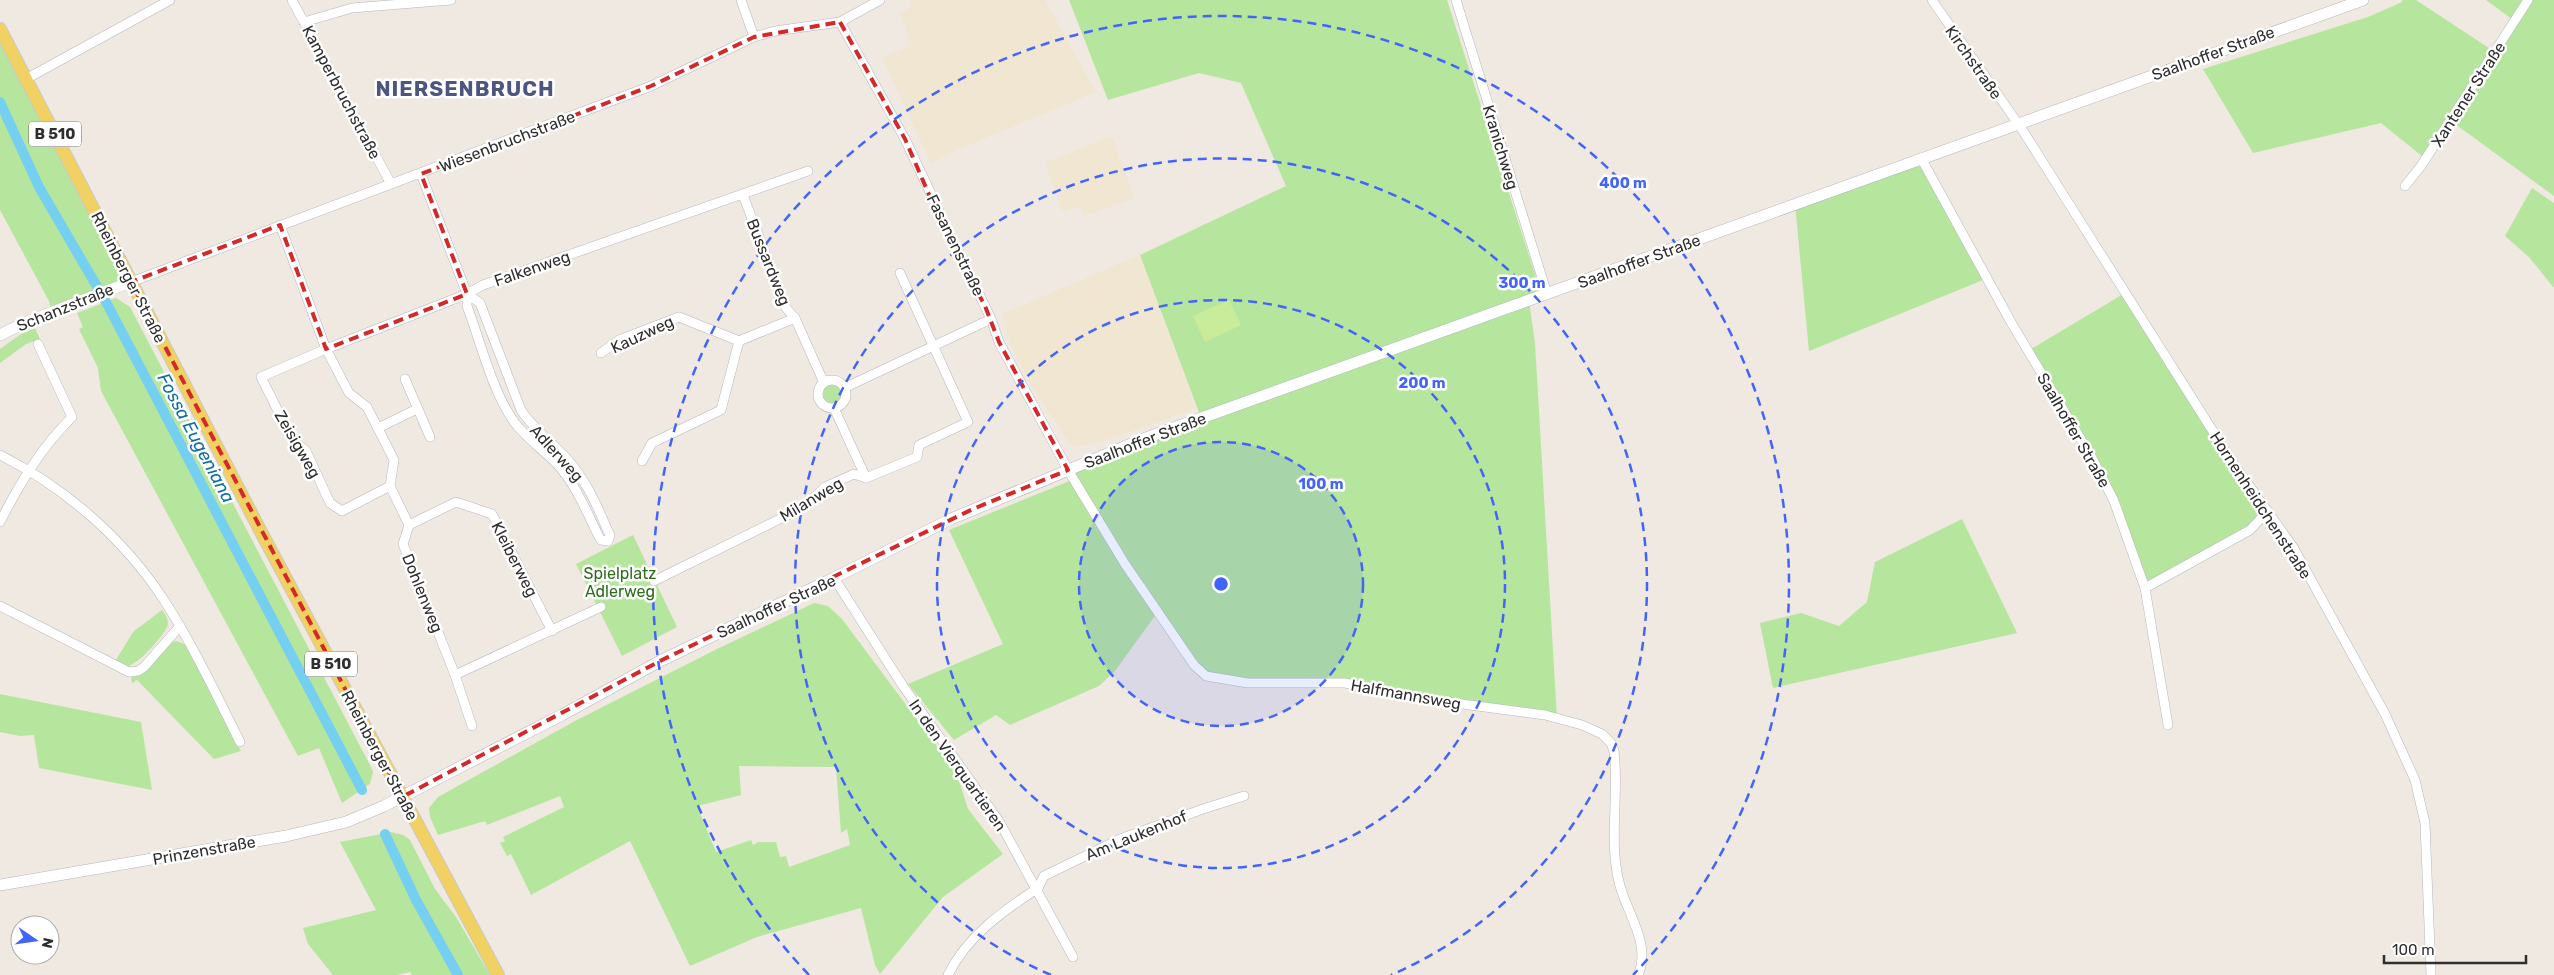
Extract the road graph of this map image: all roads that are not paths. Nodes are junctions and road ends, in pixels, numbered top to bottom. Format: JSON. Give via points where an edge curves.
{"nodes":[{"id":1,"x":170,"y":0,"type":"edge"},
{"id":2,"x":292,"y":0,"type":"edge"},
{"id":3,"x":451,"y":0,"type":"edge"},
{"id":4,"x":741,"y":0,"type":"edge"},
{"id":5,"x":880,"y":0,"type":"edge"},
{"id":6,"x":1456,"y":0,"type":"edge"},
{"id":7,"x":1932,"y":0,"type":"edge"},
{"id":8,"x":2364,"y":0,"type":"edge"},
{"id":9,"x":2528,"y":0,"type":"edge"},
{"id":10,"x":304,"y":22,"type":"junction"},
{"id":11,"x":840,"y":22,"type":"junction"},
{"id":12,"x":0,"y":29,"type":"edge"},
{"id":13,"x":754,"y":37,"type":"junction"},
{"id":14,"x":26,"y":80,"type":"junction"},
{"id":15,"x":2017,"y":124,"type":"junction"},
{"id":16,"x":1921,"y":158,"type":"junction"},
{"id":17,"x":808,"y":171,"type":"dead end"},
{"id":18,"x":421,"y":174,"type":"junction"},
{"id":19,"x":390,"y":184,"type":"junction"},
{"id":20,"x":2405,"y":186,"type":"dead end"},
{"id":21,"x":742,"y":195,"type":"junction"},
{"id":22,"x":280,"y":225,"type":"junction"},
{"id":23,"x":900,"y":273,"type":"dead end"},
{"id":24,"x":131,"y":282,"type":"junction"},
{"id":25,"x":467,"y":294,"type":"junction"},
{"id":26,"x":1548,"y":294,"type":"junction"},
{"id":27,"x":796,"y":318,"type":"junction"},
{"id":28,"x":991,"y":319,"type":"junction"},
{"id":29,"x":0,"y":335,"type":"edge"},
{"id":30,"x":738,"y":341,"type":"junction"},
{"id":31,"x":38,"y":344,"type":"dead end"},
{"id":32,"x":933,"y":346,"type":"junction"},
{"id":33,"x":326,"y":349,"type":"junction"},
{"id":34,"x":601,"y":353,"type":"dead end"},
{"id":35,"x":261,"y":378,"type":"joint"},
{"id":36,"x":405,"y":379,"type":"dead end"},
{"id":37,"x":824,"y":383,"type":"junction"},
{"id":38,"x":844,"y":388,"type":"junction"},
{"id":39,"x":834,"y":408,"type":"junction"},
{"id":40,"x":418,"y":409,"type":"junction"},
{"id":41,"x":378,"y":428,"type":"junction"},
{"id":42,"x":430,"y":437,"type":"dead end"},
{"id":43,"x":0,"y":456,"type":"edge"},
{"id":44,"x":642,"y":461,"type":"dead end"},
{"id":45,"x":28,"y":470,"type":"junction"},
{"id":46,"x":1068,"y":470,"type":"junction"},
{"id":47,"x":866,"y":478,"type":"junction"},
{"id":48,"x":390,"y":486,"type":"junction"},
{"id":49,"x":2268,"y":511,"type":"junction"},
{"id":50,"x":0,"y":522,"type":"edge"},
{"id":51,"x":409,"y":525,"type":"junction"},
{"id":52,"x":834,"y":578,"type":"junction"},
{"id":53,"x":654,"y":581,"type":"dead end"},
{"id":54,"x":2145,"y":588,"type":"junction"},
{"id":55,"x":0,"y":606,"type":"edge"},
{"id":56,"x":601,"y":607,"type":"dead end"},
{"id":57,"x":180,"y":626,"type":"junction"},
{"id":58,"x":552,"y":631,"type":"junction"},
{"id":59,"x":455,"y":675,"type":"junction"},
{"id":60,"x":2168,"y":725,"type":"dead end"},
{"id":61,"x":472,"y":726,"type":"dead end"},
{"id":62,"x":240,"y":742,"type":"dead end"},
{"id":63,"x":1244,"y":796,"type":"dead end"},
{"id":64,"x":402,"y":797,"type":"junction"},
{"id":65,"x":0,"y":885,"type":"edge"},
{"id":66,"x":1038,"y":888,"type":"junction"},
{"id":67,"x":1073,"y":957,"type":"dead end"},
{"id":68,"x":498,"y":975,"type":"edge"},
{"id":69,"x":948,"y":975,"type":"edge"},
{"id":70,"x":1638,"y":975,"type":"edge"},
{"id":71,"x":2431,"y":975,"type":"edge"}],
"edges":[{"from":1,"to":14,"type":"street"},
{"from":2,"to":10,"type":"street","name":"Kamperbruchstraße"},
{"from":3,"to":10,"type":"street","via":[[352,8]]},
{"from":4,"to":13,"type":"street"},
{"from":5,"to":11,"type":"street","name":"Wiesenbruchstraße"},
{"from":6,"to":26,"type":"street","name":"Kranichweg"},
{"from":7,"to":15,"type":"street","name":"Kirchstraße"},
{"from":8,"to":15,"type":"main road","name":"Saalhoffer Straße"},
{"from":9,"to":20,"type":"street","name":"Xantener Straße","via":[[2422,166]]},
{"from":10,"to":19,"type":"street","name":"Kamperbruchstraße"},
{"from":11,"to":13,"type":"street","name":"Wiesenbruchstraße"},
{"from":11,"to":28,"type":"street","name":"Fasanenstraße","via":[[905,139],[940,211],[944,227]]},
{"from":12,"to":14,"type":"main road","name":"Rheinberger Straße","number":"B 510"},
{"from":13,"to":18,"type":"street","name":"Wiesenbruchstraße","via":[[650,86]]},
{"from":14,"to":24,"type":"main road","name":"Rheinberger Straße","number":"B 510"},
{"from":15,"to":16,"type":"main road","name":"Saalhoffer Straße"},
{"from":15,"to":49,"type":"street","name":"Hornenheidchenstraße","via":[[2233,463]]},
{"from":16,"to":26,"type":"main road","name":"Saalhoffer Straße"},
{"from":16,"to":54,"type":"street","name":"Saalhoffer Straße","via":[[2012,324],[2091,456],[2114,501]]},
{"from":17,"to":21,"type":"street","name":"Falkenweg"},
{"from":18,"to":19,"type":"street","name":"Wiesenbruchstraße"},
{"from":18,"to":25,"type":"street","name":"Adlerweg"},
{"from":19,"to":22,"type":"street","name":"Wiesenbruchstraße"},
{"from":21,"to":25,"type":"street","name":"Falkenweg","via":[[483,285]]},
{"from":21,"to":27,"type":"street","name":"Bussardweg","via":[[786,308]]},
{"from":22,"to":24,"type":"street","name":"Wiesenbruchstraße"},
{"from":22,"to":33,"type":"street"},
{"from":23,"to":32,"type":"street"},
{"from":24,"to":29,"type":"main road","name":"Schanzstraße"},
{"from":24,"to":64,"type":"main road","name":"Rheinberger Straße","number":"B 510"},
{"from":25,"to":25,"type":"street","name":"Adlerweg","via":[[467,306],[501,400],[530,441],[556,463],[573,484],[601,540],[608,540],[610,535],[582,478],[568,460],[530,425],[521,410],[480,303]]},
{"from":25,"to":33,"type":"street","name":"Falkenweg"},
{"from":26,"to":46,"type":"main road","name":"Saalhoffer Straße","via":[[1143,439]]},
{"from":27,"to":30,"type":"street"},
{"from":27,"to":37,"type":"street","name":"Bussardweg"},
{"from":28,"to":32,"type":"street"},
{"from":28,"to":46,"type":"street","name":"Fasanenstraße","via":[[999,342]]},
{"from":30,"to":34,"type":"street","name":"Kauzweg","via":[[679,317],[619,340]]},
{"from":30,"to":44,"type":"street","via":[[721,410],[652,443]]},
{"from":31,"to":45,"type":"street","via":[[72,417]]},
{"from":32,"to":38,"type":"street"},
{"from":32,"to":47,"type":"street","name":"Milanweg","via":[[968,422],[919,444],[917,457]]},
{"from":33,"to":35,"type":"street","name":"Falkenweg"},
{"from":33,"to":41,"type":"street","via":[[349,392],[367,407]]},
{"from":35,"to":48,"type":"street","name":"Zeisigweg","via":[[292,439],[306,452],[330,503],[342,511]]},
{"from":36,"to":40,"type":"street"},
{"from":37,"to":38,"type":"street","via":[[836,381]]},
{"from":37,"to":39,"type":"street","via":[[819,391],[820,401]]},
{"from":38,"to":39,"type":"street","via":[[845,398],[840,406]]},
{"from":39,"to":47,"type":"street"},
{"from":40,"to":41,"type":"street"},
{"from":40,"to":42,"type":"street"},
{"from":41,"to":48,"type":"street","via":[[394,460]]},
{"from":43,"to":45,"type":"street"},
{"from":45,"to":50,"type":"street"},
{"from":45,"to":57,"type":"street","via":[[78,505],[117,542],[153,585]]},
{"from":46,"to":52,"type":"main road","name":"Saalhoffer Straße","via":[[973,509]]},
{"from":46,"to":70,"type":"street","name":"Halfmannsweg","via":[[1125,564],[1201,673],[1260,685],[1345,683],[1417,698],[1545,715],[1582,725],[1607,738],[1614,751],[1616,765],[1616,856],[1622,894],[1642,944]]},
{"from":47,"to":53,"type":"street","name":"Milanweg","via":[[854,474],[825,487],[804,507]]},
{"from":48,"to":51,"type":"street"},
{"from":49,"to":54,"type":"street","via":[[2250,530]]},
{"from":49,"to":71,"type":"street","name":"Hornenheidchenstraße","via":[[2292,547],[2385,714],[2415,780],[2425,823]]},
{"from":51,"to":58,"type":"street","name":"Kleiberweg","via":[[456,502],[492,514]]},
{"from":51,"to":59,"type":"street","name":"Dohlenweg","via":[[403,544]]},
{"from":52,"to":64,"type":"main road","name":"Saalhoffer Straße","via":[[662,660]]},
{"from":52,"to":66,"type":"street","name":"In den Vierquartieren","via":[[903,686],[987,802]]},
{"from":54,"to":60,"type":"street","name":"Saalhoffer Straße"},
{"from":55,"to":57,"type":"street","via":[[129,672],[144,667]]},
{"from":56,"to":58,"type":"street"},
{"from":57,"to":62,"type":"street"},
{"from":58,"to":59,"type":"street"},
{"from":59,"to":61,"type":"street","name":"Dohlenweg"},
{"from":63,"to":66,"type":"street","name":"Am Laukenhof","via":[[1120,839],[1044,876]]},
{"from":64,"to":65,"type":"main road","name":"Prinzenstraße","via":[[346,822],[318,830]]},
{"from":64,"to":68,"type":"main road","name":"Rheinberger Straße","number":"B 510"},
{"from":66,"to":67,"type":"street","name":"In den Vierquartieren"},
{"from":66,"to":69,"type":"street","name":"Am Laukenhof","via":[[989,923],[971,941]]}]}
